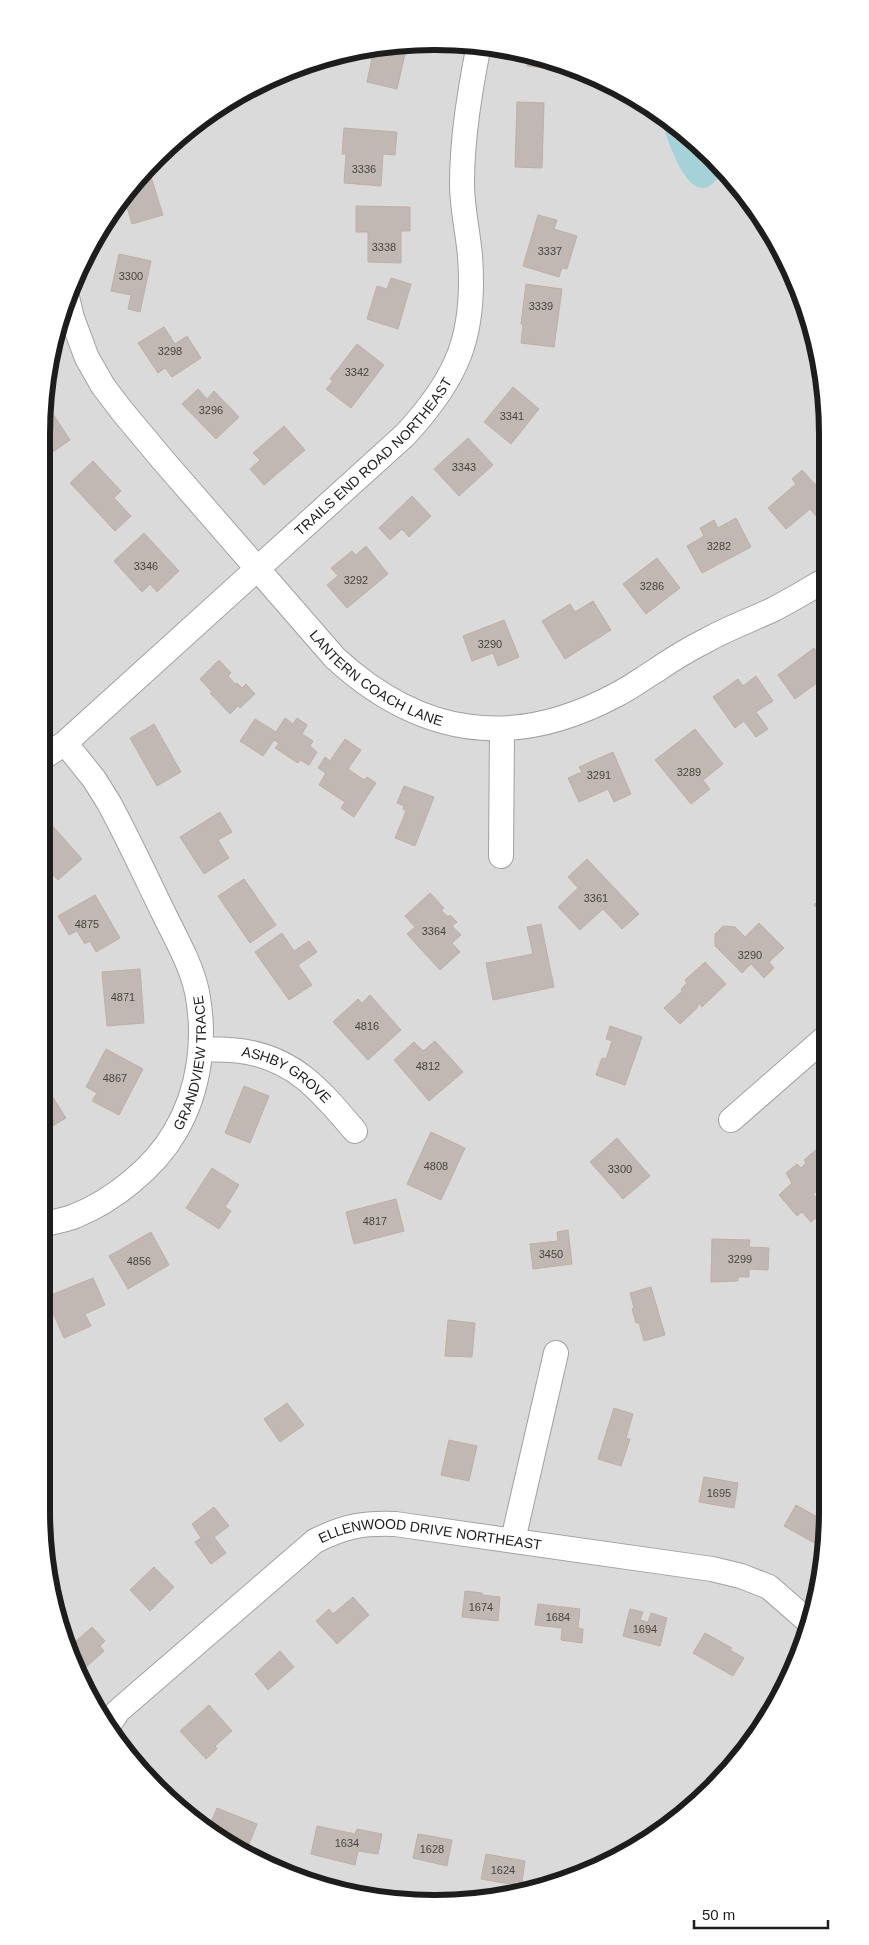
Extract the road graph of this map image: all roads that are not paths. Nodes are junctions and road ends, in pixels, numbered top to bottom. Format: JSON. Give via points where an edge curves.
{"nodes":[{"id":1,"x":477,"y":52,"type":"edge"},
{"id":2,"x":70,"y":310,"type":"edge"},
{"id":3,"x":258,"y":569,"type":"junction"},
{"id":4,"x":819,"y":583,"type":"edge"},
{"id":5,"x":502,"y":730,"type":"junction"},
{"id":6,"x":65,"y":743,"type":"junction"},
{"id":7,"x":50,"y":753,"type":"edge"},
{"id":8,"x":501,"y":856,"type":"dead end"},
{"id":9,"x":819,"y":1043,"type":"edge"},
{"id":10,"x":201,"y":1049,"type":"junction"},
{"id":11,"x":731,"y":1120,"type":"dead end"},
{"id":12,"x":355,"y":1132,"type":"dead end"},
{"id":13,"x":50,"y":1223,"type":"edge"},
{"id":14,"x":556,"y":1353,"type":"dead end"},
{"id":15,"x":513,"y":1540,"type":"junction"},
{"id":16,"x":804,"y":1618,"type":"edge"},
{"id":17,"x":112,"y":1720,"type":"edge"}],
"edges":[{"from":1,"to":3,"type":"street","name":"TRAILS END ROAD NORTHEAST","via":[[467,108],[462,186],[472,285],[464,342],[456,365],[443,389],[405,436]]},
{"from":2,"to":3,"type":"street","name":"LANTERN COACH LANE","via":[[87,358],[104,386],[162,459]]},
{"from":3,"to":5,"type":"street","name":"LANTERN COACH LANE","via":[[335,658],[383,696],[441,721]]},
{"from":3,"to":6,"type":"street","name":"TRAILS END ROAD NORTHEAST"},
{"from":4,"to":5,"type":"street","name":"LANTERN COACH LANE","via":[[772,610],[708,639],[618,695],[579,714]]},
{"from":5,"to":8,"type":"street"},
{"from":6,"to":7,"type":"street","name":"TRAILS END ROAD NORTHEAST"},
{"from":6,"to":10,"type":"street","name":"GRANDVIEW TRACE","via":[[109,802],[186,958],[197,990]]},
{"from":9,"to":11,"type":"street"},
{"from":10,"to":12,"type":"street","name":"ASHBY GROVE","via":[[246,1052],[282,1062],[304,1076],[328,1099]]},
{"from":10,"to":13,"type":"street","name":"GRANDVIEW TRACE","via":[[185,1110],[175,1132],[151,1163],[127,1186],[101,1204]]},
{"from":14,"to":15,"type":"street"},
{"from":15,"to":16,"type":"street","name":"ELLENWOOD DRIVE NORTHEAST","via":[[741,1576],[768,1587]]},
{"from":15,"to":17,"type":"street","name":"ELLENWOOD DRIVE NORTHEAST","via":[[395,1524],[339,1529],[315,1540],[118,1711]]}]}
